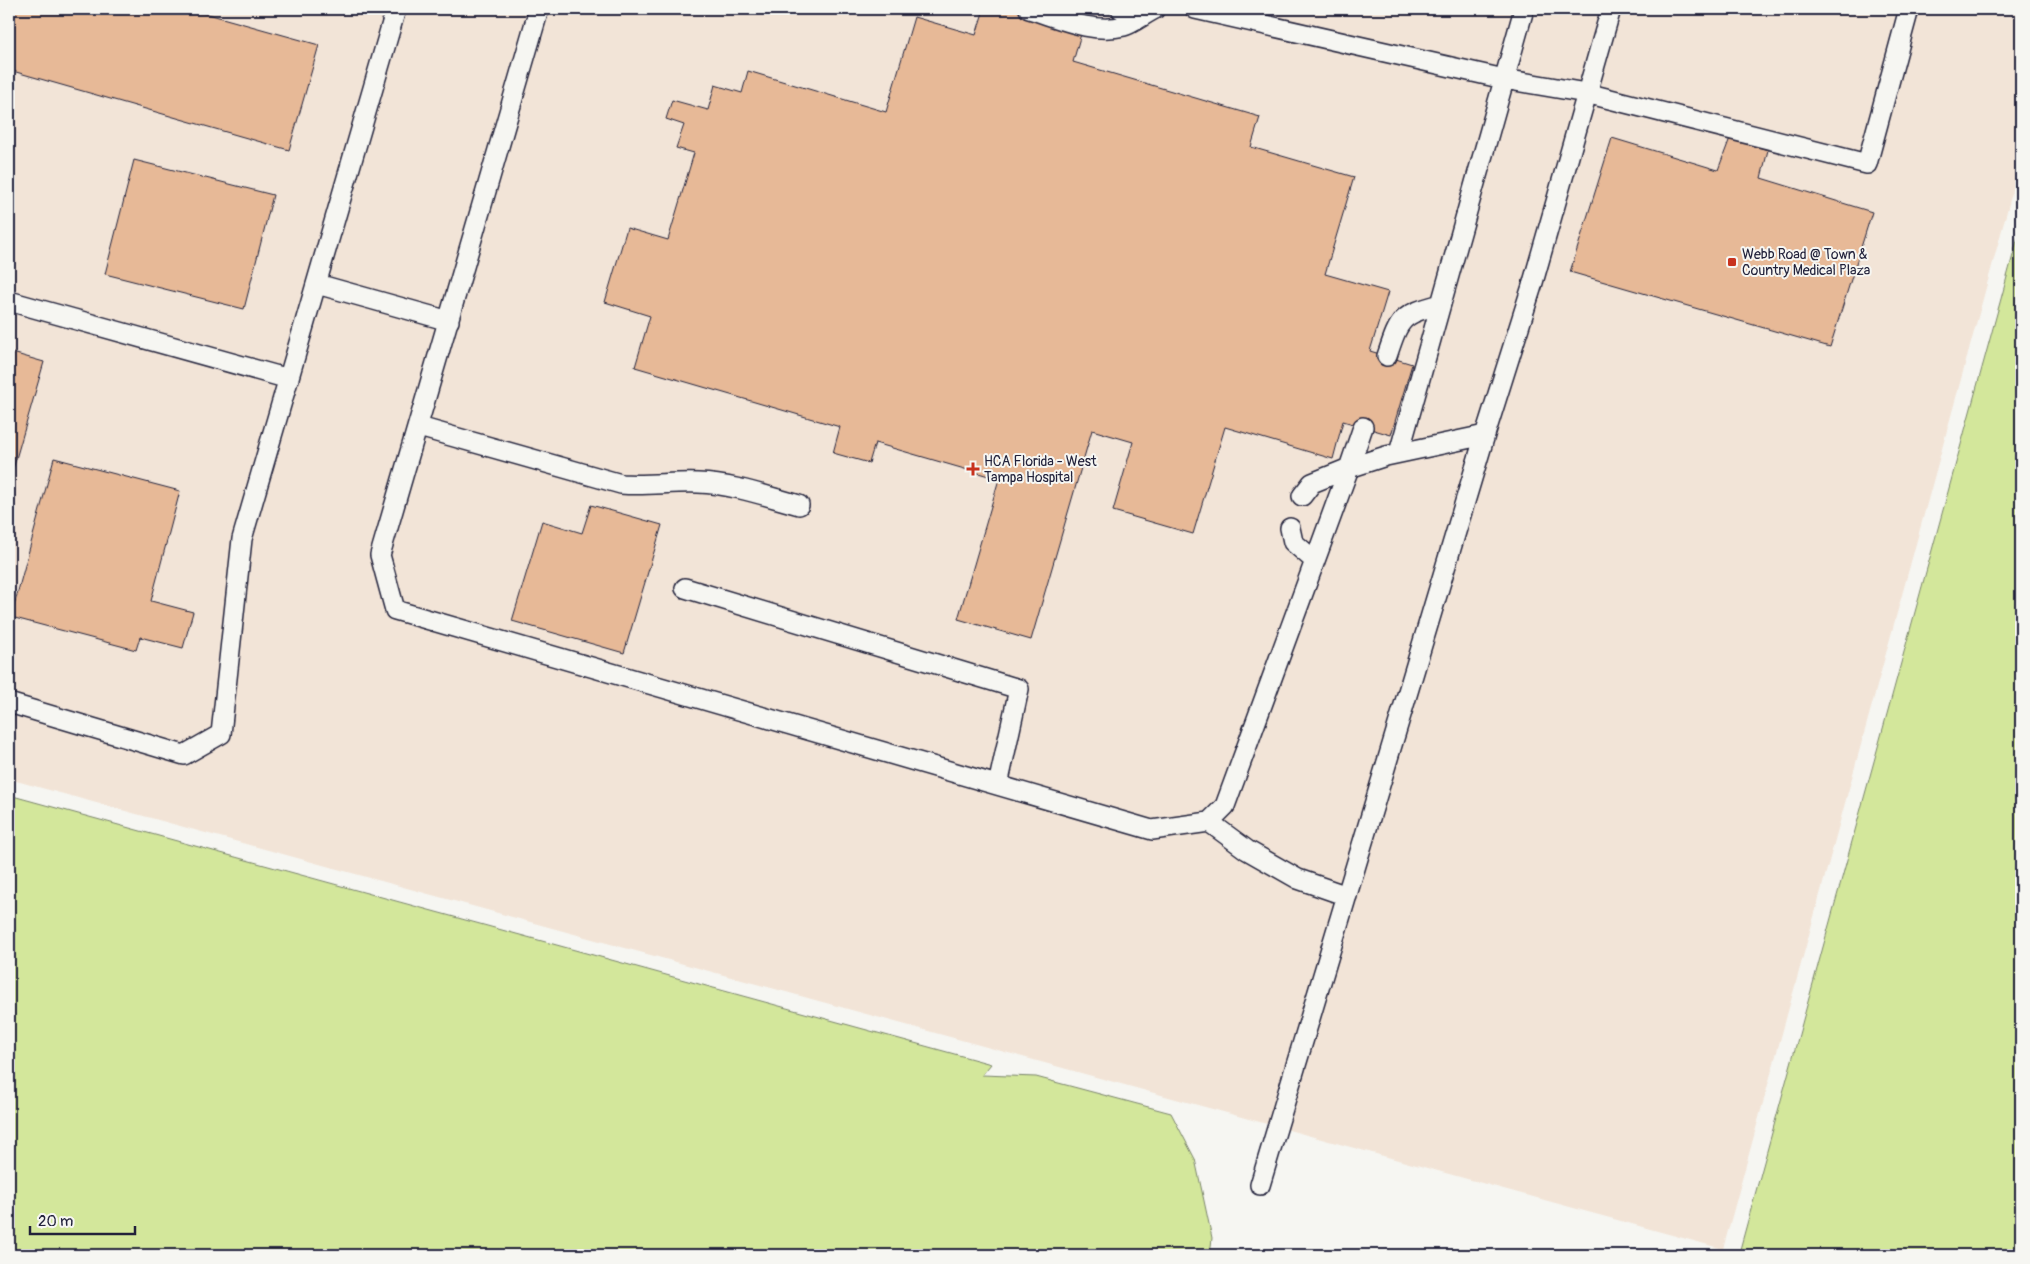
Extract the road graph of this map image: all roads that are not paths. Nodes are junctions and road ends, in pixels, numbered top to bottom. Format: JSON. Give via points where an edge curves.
{"nodes":[{"id":1,"x":539,"y":9,"type":"edge"},
{"id":2,"x":1029,"y":9,"type":"edge"},
{"id":3,"x":1121,"y":9,"type":"edge"},
{"id":4,"x":1195,"y":9,"type":"edge"},
{"id":5,"x":1524,"y":9,"type":"edge"},
{"id":6,"x":1611,"y":9,"type":"edge"},
{"id":7,"x":1909,"y":9,"type":"edge"},
{"id":8,"x":392,"y":10,"type":"edge"},
{"id":9,"x":1148,"y":12,"type":"edge"},
{"id":10,"x":1504,"y":79,"type":"junction"},
{"id":11,"x":1586,"y":93,"type":"junction"},
{"id":12,"x":317,"y":284,"type":"junction"},
{"id":13,"x":9,"y":301,"type":"edge"},
{"id":14,"x":1441,"y":304,"type":"junction"},
{"id":15,"x":449,"y":321,"type":"junction"},
{"id":16,"x":1387,"y":356,"type":"dead end"},
{"id":17,"x":289,"y":379,"type":"junction"},
{"id":18,"x":419,"y":427,"type":"junction"},
{"id":19,"x":1363,"y":427,"type":"dead end"},
{"id":20,"x":1485,"y":435,"type":"junction"},
{"id":21,"x":1399,"y":453,"type":"junction"},
{"id":22,"x":1349,"y":468,"type":"junction"},
{"id":23,"x":1302,"y":496,"type":"dead end"},
{"id":24,"x":799,"y":505,"type":"dead end"},
{"id":25,"x":1290,"y":528,"type":"dead end"},
{"id":26,"x":1315,"y":560,"type":"junction"},
{"id":27,"x":685,"y":588,"type":"dead end"},
{"id":28,"x":9,"y":704,"type":"edge"},
{"id":29,"x":998,"y":786,"type":"junction"},
{"id":30,"x":1209,"y":822,"type":"junction"},
{"id":31,"x":1346,"y":896,"type":"junction"},
{"id":32,"x":1260,"y":1185,"type":"dead end"}],
"edges":[{"from":1,"to":15,"type":"lane"},
{"from":2,"to":9,"type":"lane","via":[[1098,29],[1127,26]]},
{"from":3,"to":9,"type":"lane"},
{"from":4,"to":10,"type":"lane"},
{"from":5,"to":10,"type":"lane"},
{"from":6,"to":11,"type":"lane"},
{"from":7,"to":11,"type":"lane","via":[[1867,164]]},
{"from":8,"to":12,"type":"lane"},
{"from":10,"to":11,"type":"lane"},
{"from":10,"to":14,"type":"lane"},
{"from":11,"to":20,"type":"lane","via":[[1532,286]]},
{"from":12,"to":15,"type":"lane"},
{"from":12,"to":17,"type":"lane"},
{"from":13,"to":17,"type":"lane"},
{"from":14,"to":16,"type":"lane","via":[[1412,312],[1398,324]]},
{"from":14,"to":21,"type":"lane"},
{"from":15,"to":18,"type":"lane"},
{"from":17,"to":28,"type":"lane","via":[[242,539],[221,734],[184,755]]},
{"from":18,"to":24,"type":"lane","via":[[621,484],[723,485]]},
{"from":18,"to":29,"type":"lane","via":[[380,555],[395,610]]},
{"from":19,"to":22,"type":"lane"},
{"from":20,"to":21,"type":"lane"},
{"from":20,"to":31,"type":"lane"},
{"from":21,"to":22,"type":"lane"},
{"from":22,"to":23,"type":"lane","via":[[1312,483]]},
{"from":22,"to":26,"type":"lane"},
{"from":25,"to":26,"type":"lane","via":[[1293,542],[1306,556]]},
{"from":26,"to":30,"type":"lane","via":[[1225,806]]},
{"from":27,"to":29,"type":"lane","via":[[1019,689]]},
{"from":29,"to":30,"type":"lane","via":[[1152,830]]},
{"from":30,"to":31,"type":"lane","via":[[1247,850],[1298,879]]},
{"from":31,"to":32,"type":"lane"}]}
